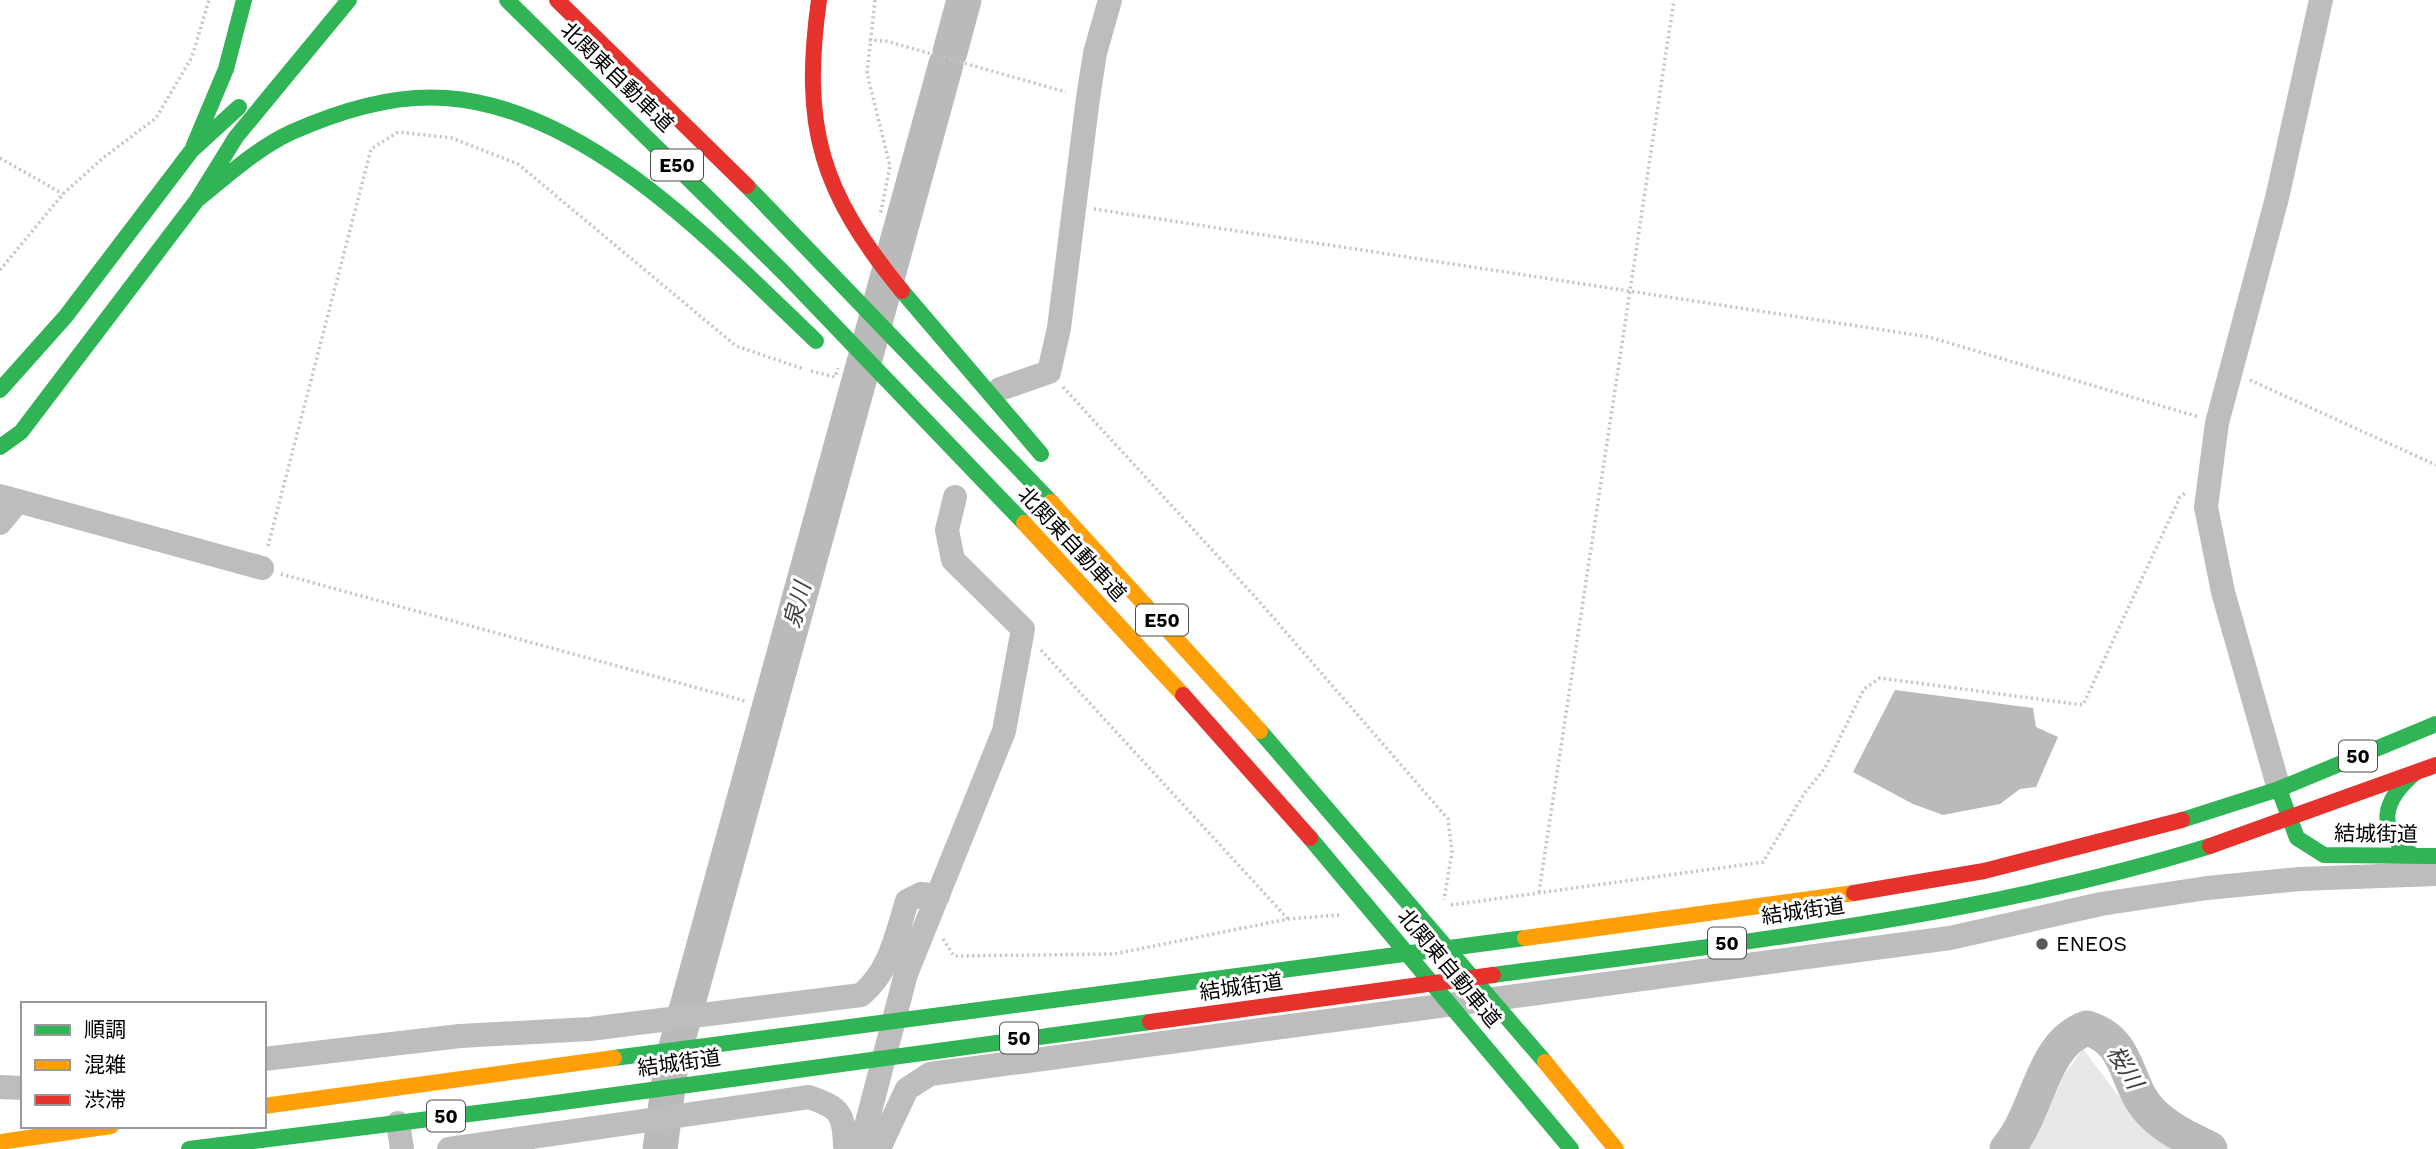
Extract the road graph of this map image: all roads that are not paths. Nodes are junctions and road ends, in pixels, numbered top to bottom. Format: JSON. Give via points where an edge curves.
{"nodes":[{"id":1,"x":244,"y":0,"type":"edge"},
{"id":2,"x":349,"y":0,"type":"edge"},
{"id":3,"x":507,"y":0,"type":"edge"},
{"id":4,"x":556,"y":0,"type":"edge"},
{"id":5,"x":819,"y":0,"type":"edge"},
{"id":6,"x":1110,"y":0,"type":"edge"},
{"id":7,"x":2321,"y":0,"type":"edge"},
{"id":8,"x":319,"y":10,"type":"dead end"},
{"id":9,"x":192,"y":150,"type":"junction"},
{"id":10,"x":197,"y":200,"type":"junction"},
{"id":11,"x":826,"y":350,"type":"dead end"},
{"id":12,"x":990,"y":387,"type":"junction"},
{"id":13,"x":0,"y":390,"type":"edge"},
{"id":14,"x":914,"y":432,"type":"dead end"},
{"id":15,"x":0,"y":447,"type":"edge"},
{"id":16,"x":1050,"y":464,"type":"dead end"},
{"id":17,"x":955,"y":497,"type":"dead end"},
{"id":18,"x":9,"y":499,"type":"edge"},
{"id":19,"x":0,"y":523,"type":"edge"},
{"id":20,"x":262,"y":568,"type":"road end"},
{"id":21,"x":1133,"y":641,"type":"junction"},
{"id":22,"x":1216,"y":659,"type":"dead end"},
{"id":23,"x":2436,"y":724,"type":"edge"},
{"id":24,"x":2436,"y":765,"type":"edge"},
{"id":25,"x":2415,"y":773,"type":"junction"},
{"id":26,"x":2279,"y":789,"type":"junction"},
{"id":27,"x":2290,"y":821,"type":"junction"},
{"id":28,"x":1351,"y":831,"type":"junction"},
{"id":29,"x":2414,"y":856,"type":"junction"},
{"id":30,"x":2436,"y":856,"type":"edge"},
{"id":31,"x":2436,"y":874,"type":"edge"},
{"id":32,"x":937,"y":896,"type":"junction"},
{"id":33,"x":892,"y":1020,"type":"junction"},
{"id":34,"x":883,"y":1057,"type":"junction"},
{"id":35,"x":266,"y":1059,"type":"edge"},
{"id":36,"x":0,"y":1087,"type":"edge"},
{"id":37,"x":21,"y":1088,"type":"edge"},
{"id":38,"x":541,"y":1105,"type":"junction"},
{"id":39,"x":266,"y":1106,"type":"edge"},
{"id":40,"x":398,"y":1122,"type":"junction"},
{"id":41,"x":96,"y":1128,"type":"edge"},
{"id":42,"x":88,"y":1129,"type":"junction"},
{"id":43,"x":0,"y":1133,"type":"edge"},
{"id":44,"x":547,"y":1135,"type":"junction"},
{"id":45,"x":0,"y":1142,"type":"edge"},
{"id":46,"x":189,"y":1149,"type":"edge"},
{"id":47,"x":402,"y":1149,"type":"edge"},
{"id":48,"x":449,"y":1149,"type":"edge"},
{"id":49,"x":850,"y":1149,"type":"edge"},
{"id":50,"x":860,"y":1149,"type":"edge"},
{"id":51,"x":869,"y":1149,"type":"edge"},
{"id":52,"x":1571,"y":1149,"type":"edge"},
{"id":53,"x":1616,"y":1149,"type":"edge"}],
"edges":[{"from":1,"to":9,"type":"main road","via":[[226,69]]},
{"from":2,"to":10,"type":"main road","via":[[236,138]]},
{"from":3,"to":21,"type":"main road","name":"北関東自動車道","number":"E50","via":[[844,333]]},
{"from":4,"to":28,"type":"main road","name":"北関東自動車道","number":"E50","via":[[855,295],[1140,595]]},
{"from":5,"to":12,"type":"main road","via":[[811,58],[814,112],[839,201],[867,247]]},
{"from":6,"to":12,"type":"street","via":[[1095,53],[1077,207],[1049,372]]},
{"from":7,"to":26,"type":"street","via":[[2277,198],[2217,423],[2206,507],[2223,592]]},
{"from":8,"to":9,"type":"main road","via":[[233,114]]},
{"from":9,"to":13,"type":"main road","via":[[66,316]]},
{"from":10,"to":11,"type":"main road","via":[[291,132],[365,104],[440,98],[507,109],[565,131],[603,153]]},
{"from":10,"to":15,"type":"main road","via":[[20,432]]},
{"from":12,"to":16,"type":"main road"},
{"from":14,"to":21,"type":"main road"},
{"from":17,"to":32,"type":"street","via":[[947,530],[953,559],[1023,629],[1004,731]]},
{"from":18,"to":19,"type":"street"},
{"from":18,"to":20,"type":"street"},
{"from":21,"to":52,"type":"main road","name":"北関東自動車道","number":"E50","via":[[1368,905]]},
{"from":22,"to":28,"type":"main road"},
{"from":23,"to":26,"type":"main road","number":"50"},
{"from":24,"to":25,"type":"main road","number":"50"},
{"from":25,"to":27,"type":"main road","number":"50"},
{"from":25,"to":29,"type":"main road","via":[[2397,788],[2388,811],[2395,842]]},
{"from":26,"to":27,"type":"main road","name":"結城街道"},
{"from":26,"to":33,"type":"main road","name":"結城街道","number":"50","via":[[2141,833],[1983,871],[1822,899]]},
{"from":27,"to":29,"type":"main road","name":"結城街道","via":[[2297,838],[2324,855]]},
{"from":27,"to":34,"type":"main road","name":"結城街道","number":"50","via":[[2134,868],[1989,902],[1827,930]]},
{"from":28,"to":53,"type":"main road","name":"北関東自動車道","number":"E50"},
{"from":29,"to":30,"type":"main road","name":"結城街道"},
{"from":31,"to":51,"type":"street","via":[[2207,888],[2101,904],[1950,938],[930,1074],[907,1088],[881,1144]]},
{"from":32,"to":33,"type":"street"},
{"from":32,"to":35,"type":"street","via":[[921,894],[907,901],[886,965],[861,995],[650,1023],[460,1036]]},
{"from":33,"to":34,"type":"street"},
{"from":33,"to":39,"type":"main road","name":"結城街道","number":"50"},
{"from":34,"to":38,"type":"main road","name":"結城街道","number":"50"},
{"from":34,"to":50,"type":"street"},
{"from":36,"to":37,"type":"street"},
{"from":38,"to":40,"type":"main road","name":"結城街道","number":"50"},
{"from":38,"to":44,"type":"street"},
{"from":40,"to":46,"type":"main road","name":"結城街道","number":"50"},
{"from":40,"to":47,"type":"street"},
{"from":41,"to":42,"type":"main road"},
{"from":42,"to":43,"type":"main road"},
{"from":42,"to":45,"type":"main road"},
{"from":44,"to":48,"type":"street"},
{"from":44,"to":49,"type":"street","via":[[809,1097],[834,1106],[844,1122],[845,1146]]}]}
